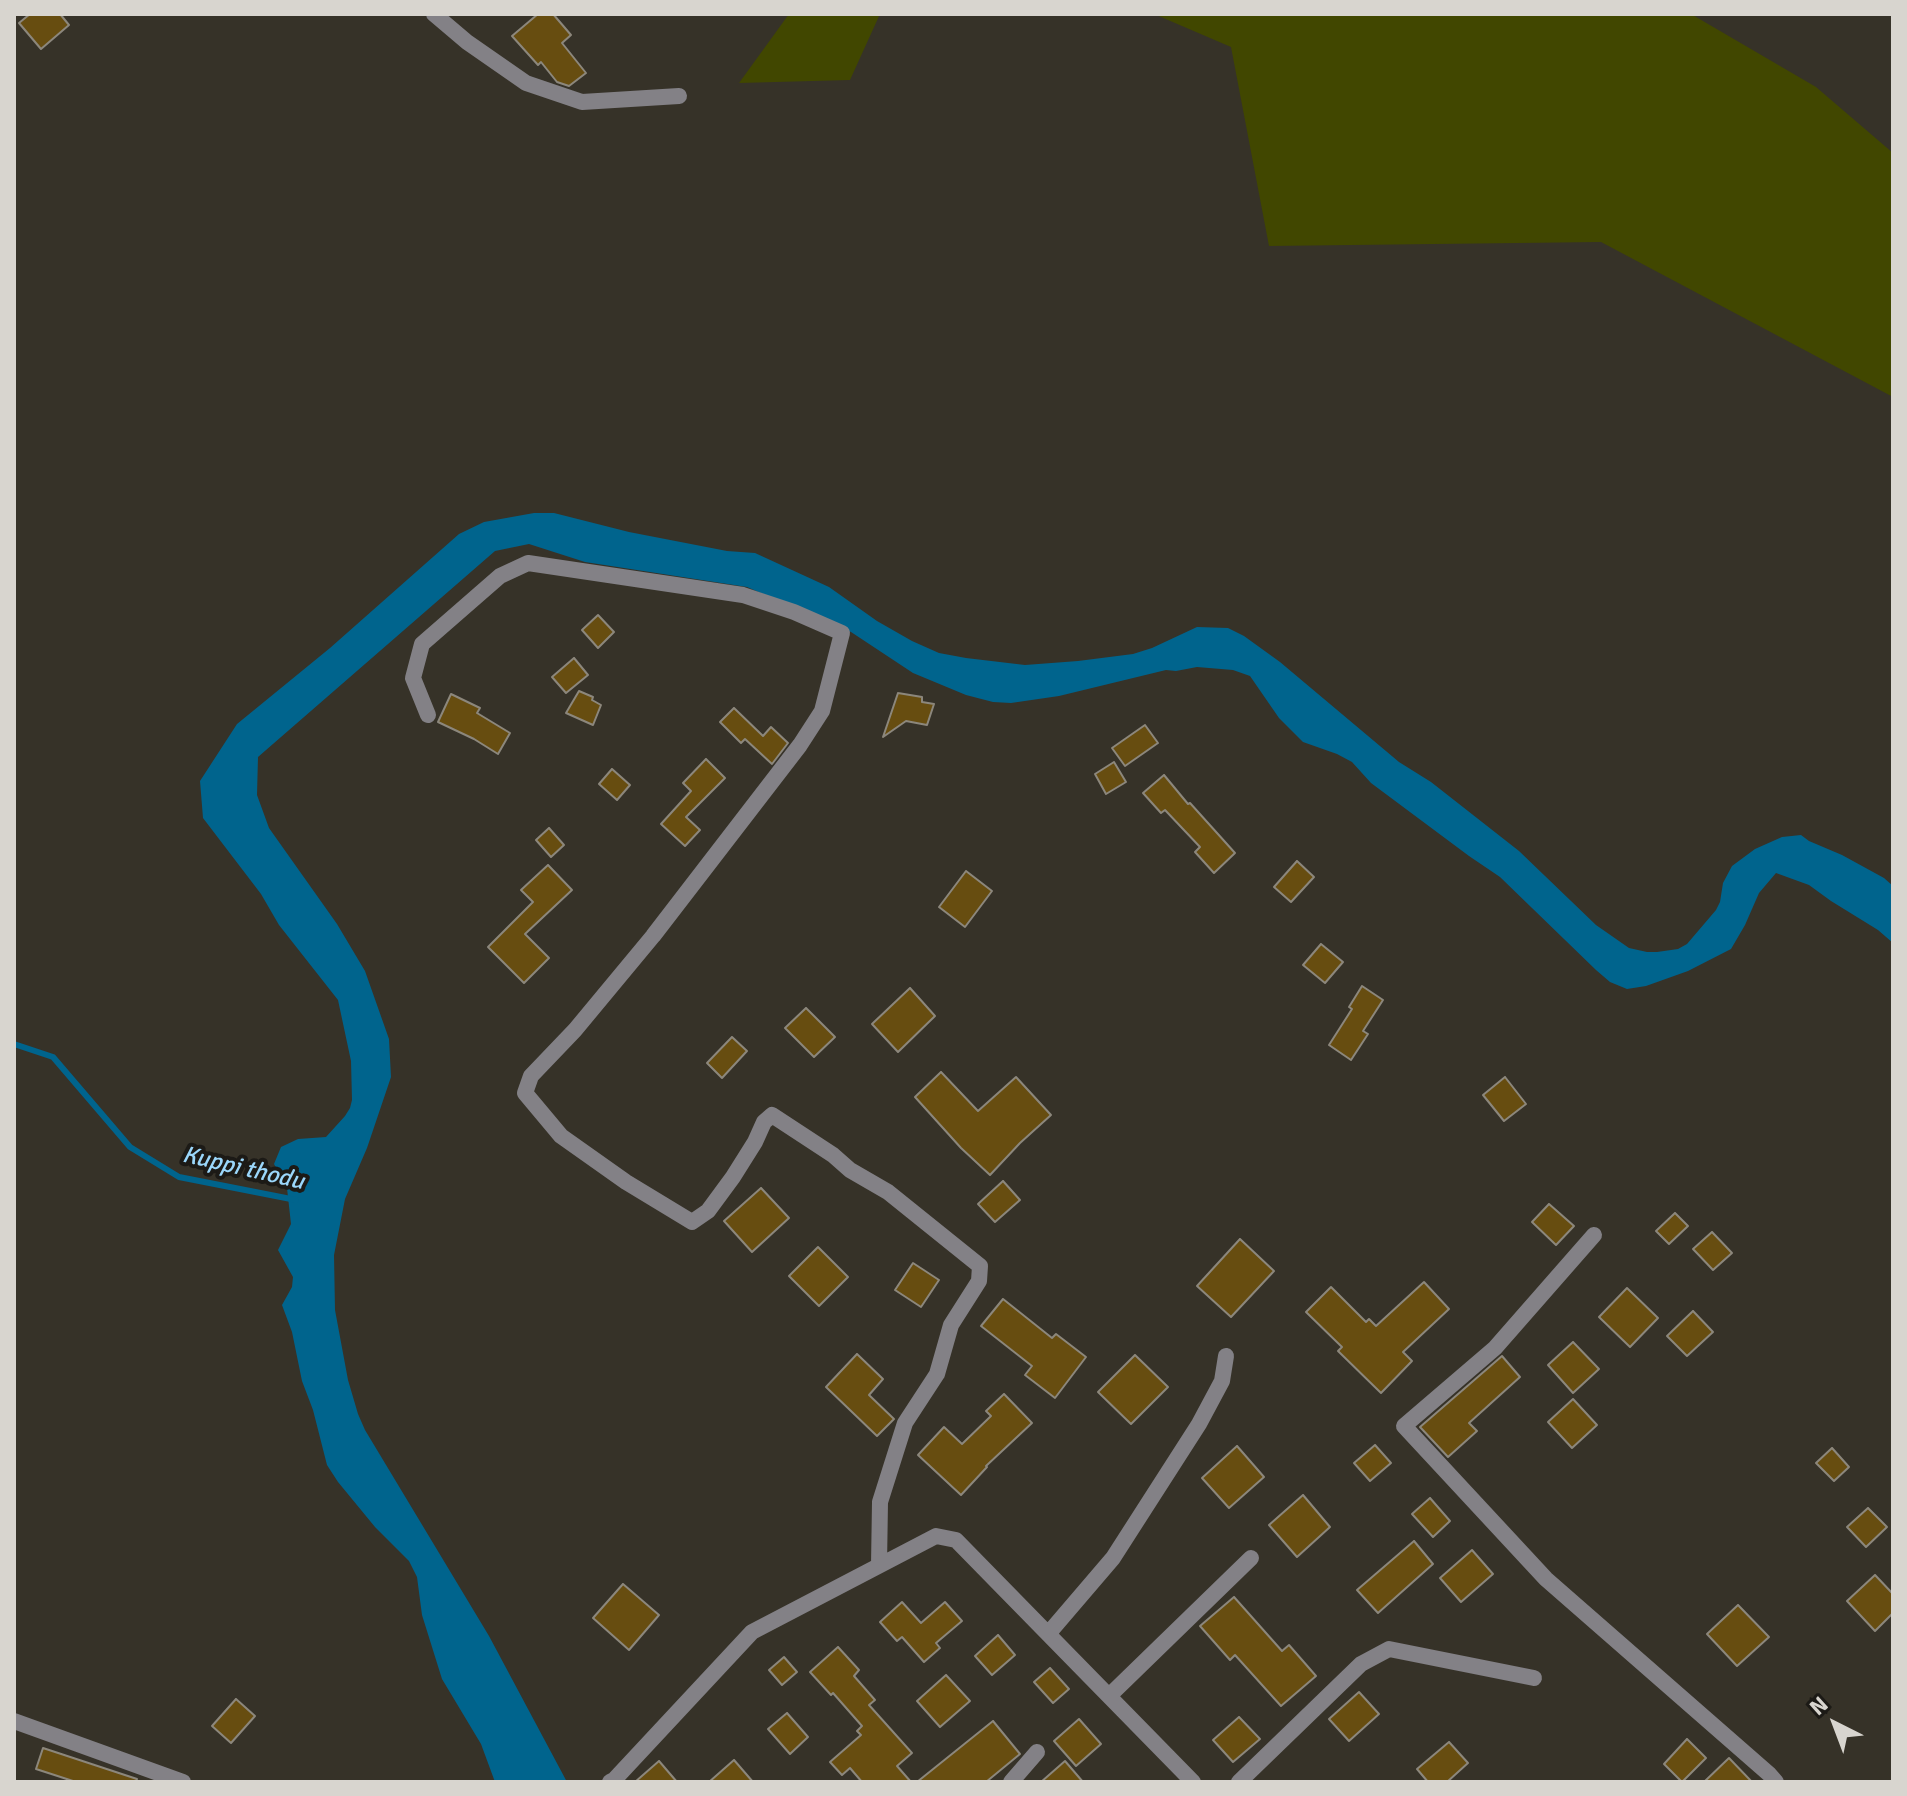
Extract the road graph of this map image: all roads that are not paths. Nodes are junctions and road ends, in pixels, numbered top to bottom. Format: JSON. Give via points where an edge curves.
{"nodes":[{"id":1,"x":434,"y":14,"type":"edge"},
{"id":2,"x":679,"y":96,"type":"dead end"},
{"id":3,"x":428,"y":715,"type":"dead end"},
{"id":4,"x":1594,"y":1235,"type":"dead end"},
{"id":5,"x":1226,"y":1356,"type":"dead end"},
{"id":6,"x":1251,"y":1558,"type":"dead end"},
{"id":7,"x":879,"y":1565,"type":"junction"},
{"id":8,"x":1048,"y":1634,"type":"junction"},
{"id":9,"x":1534,"y":1678,"type":"dead end"},
{"id":10,"x":1109,"y":1696,"type":"junction"},
{"id":11,"x":14,"y":1721,"type":"edge"},
{"id":12,"x":1037,"y":1752,"type":"dead end"},
{"id":13,"x":613,"y":1781,"type":"edge"},
{"id":14,"x":183,"y":1782,"type":"edge"},
{"id":15,"x":1011,"y":1782,"type":"edge"},
{"id":16,"x":1193,"y":1782,"type":"edge"},
{"id":17,"x":1239,"y":1782,"type":"edge"},
{"id":18,"x":1776,"y":1782,"type":"edge"}],
"edges":[{"from":1,"to":2,"type":"street","via":[[526,83],[582,102]]},
{"from":3,"to":7,"type":"street","via":[[413,678],[422,644],[500,576],[528,563],[743,595],[842,633],[822,711],[800,745],[653,936],[531,1076],[525,1093],[561,1136],[692,1222],[708,1211],[772,1115],[888,1192],[980,1266],[979,1281],[951,1325],[937,1374],[905,1423],[880,1502]]},
{"from":4,"to":18,"type":"street","via":[[1495,1348],[1404,1426],[1546,1579]]},
{"from":5,"to":8,"type":"street","via":[[1222,1381],[1199,1424],[1113,1558]]},
{"from":6,"to":10,"type":"street"},
{"from":7,"to":8,"type":"street","via":[[936,1536],[956,1540]]},
{"from":7,"to":13,"type":"street","via":[[752,1632]]},
{"from":8,"to":10,"type":"street"},
{"from":9,"to":17,"type":"street","via":[[1389,1649],[1361,1664]]},
{"from":10,"to":16,"type":"street"},
{"from":11,"to":14,"type":"street"},
{"from":12,"to":15,"type":"street"}]}
